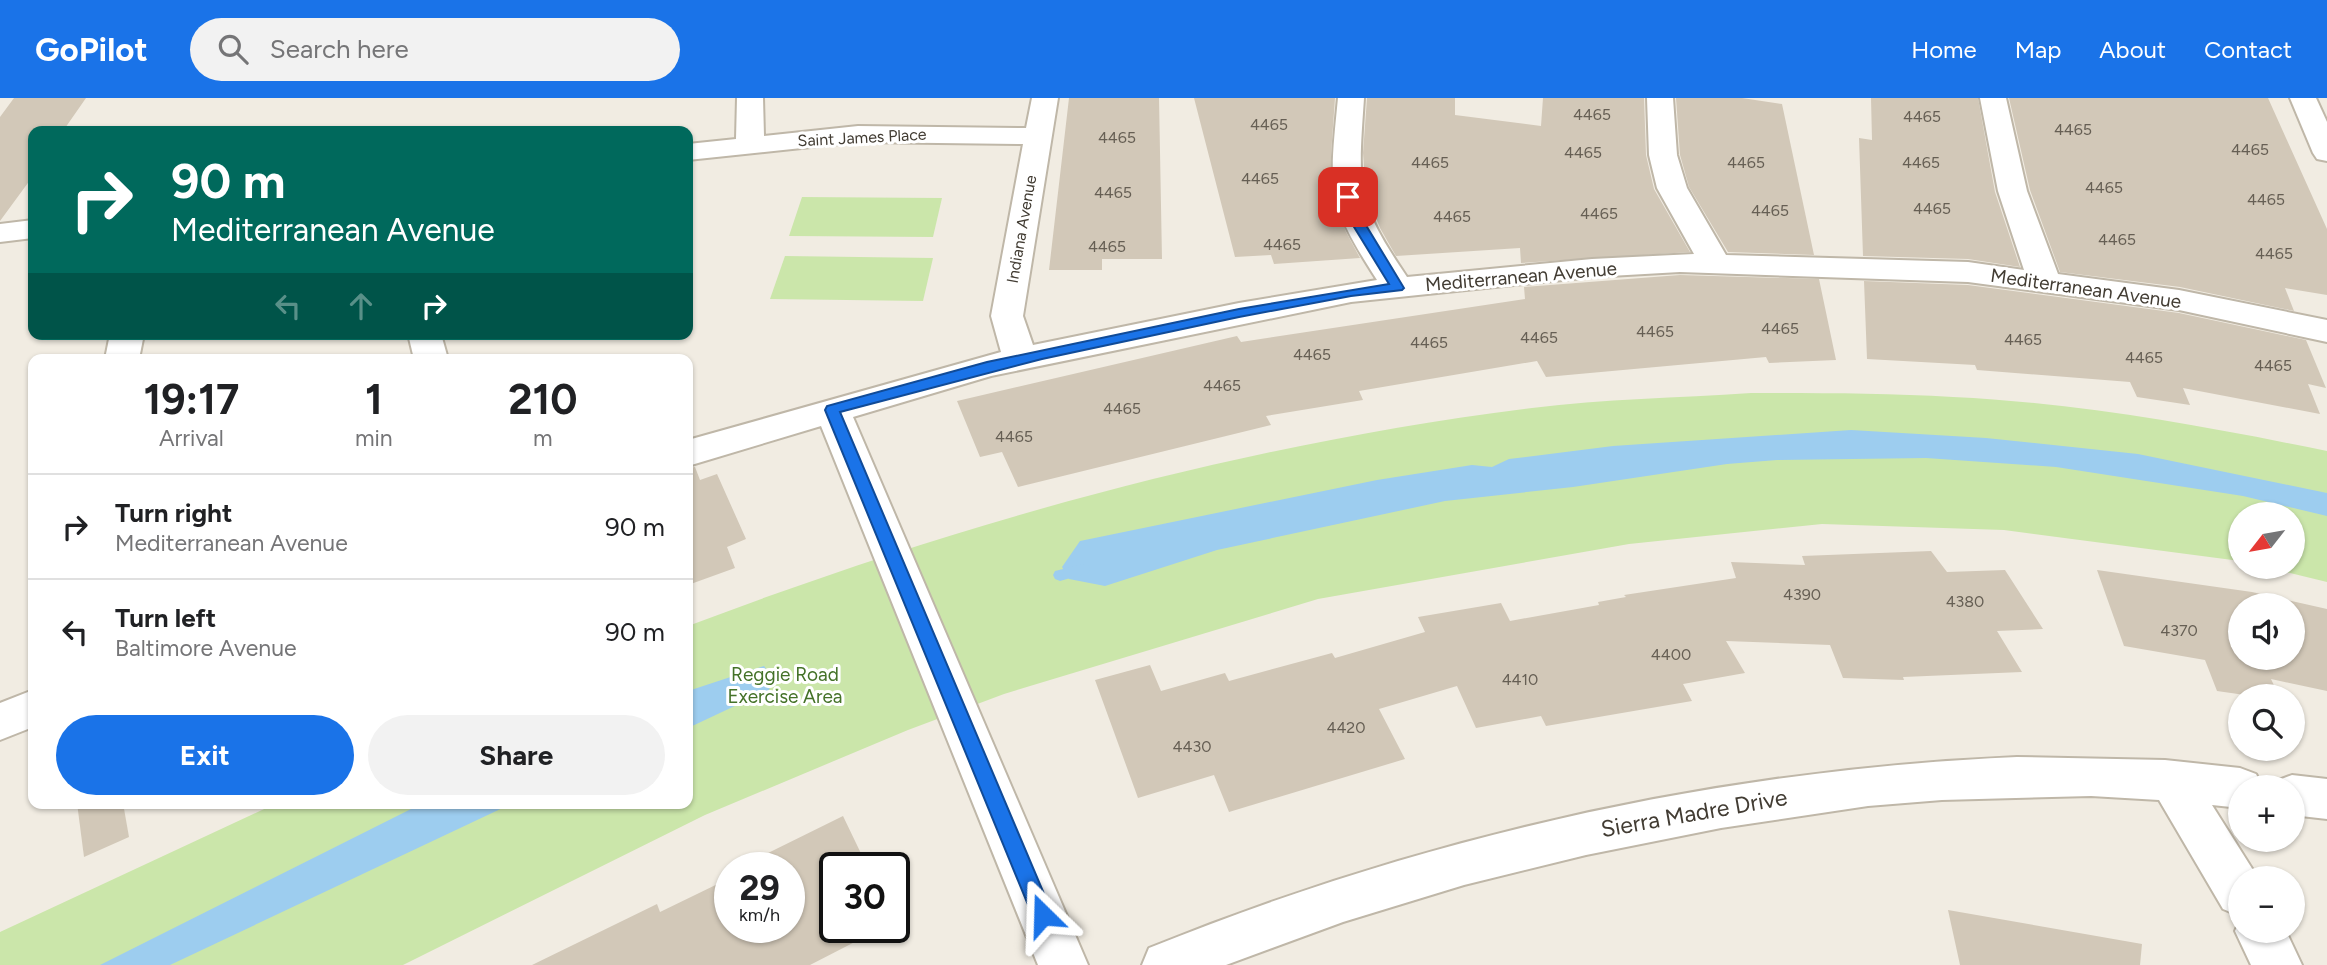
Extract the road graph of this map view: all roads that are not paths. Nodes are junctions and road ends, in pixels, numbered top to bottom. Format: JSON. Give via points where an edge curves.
{"nodes":[{"id":1,"x":750,"y":98,"type":"edge"},
{"id":2,"x":1045,"y":98,"type":"edge"},
{"id":3,"x":1351,"y":98,"type":"edge"},
{"id":4,"x":1660,"y":98,"type":"edge"},
{"id":5,"x":1993,"y":98,"type":"edge"},
{"id":6,"x":2304,"y":98,"type":"edge"},
{"id":7,"x":1037,"y":136,"type":"junction"},
{"id":8,"x":750,"y":145,"type":"junction"},
{"id":9,"x":693,"y":151,"type":"edge"},
{"id":10,"x":2327,"y":153,"type":"edge"},
{"id":11,"x":28,"y":230,"type":"edge"},
{"id":12,"x":0,"y":233,"type":"edge"},
{"id":13,"x":1715,"y":263,"type":"junction"},
{"id":14,"x":2045,"y":281,"type":"junction"},
{"id":15,"x":1398,"y":288,"type":"junction"},
{"id":16,"x":2327,"y":331,"type":"edge"},
{"id":17,"x":1020,"y":359,"type":"junction"},
{"id":18,"x":832,"y":410,"type":"junction"},
{"id":19,"x":693,"y":452,"type":"edge"},
{"id":20,"x":28,"y":710,"type":"edge"},
{"id":21,"x":0,"y":722,"type":"edge"},
{"id":22,"x":2173,"y":782,"type":"junction"},
{"id":23,"x":2228,"y":787,"type":"edge"},
{"id":24,"x":2305,"y":796,"type":"edge"},
{"id":25,"x":2327,"y":799,"type":"edge"},
{"id":26,"x":2228,"y":872,"type":"edge"},
{"id":27,"x":2266,"y":943,"type":"edge"},
{"id":28,"x":1063,"y":965,"type":"edge"},
{"id":29,"x":1167,"y":965,"type":"edge"},
{"id":30,"x":2277,"y":965,"type":"edge"}],
"edges":[{"from":1,"to":8,"type":"street"},
{"from":2,"to":7,"type":"street","name":"Indiana Avenue"},
{"from":3,"to":15,"type":"street","via":[[1348,197],[1357,222]]},
{"from":4,"to":13,"type":"street","via":[[1663,155],[1672,188]]},
{"from":5,"to":14,"type":"street","via":[[2017,211]]},
{"from":6,"to":10,"type":"street"},
{"from":7,"to":8,"type":"street","name":"Saint James Place","via":[[858,134]]},
{"from":7,"to":17,"type":"street","name":"Indiana Avenue","via":[[1007,316]]},
{"from":8,"to":9,"type":"street","name":"Saint James Place"},
{"from":11,"to":12,"type":"street"},
{"from":13,"to":14,"type":"street","name":"Mediterranean Avenue","via":[[1886,268]]},
{"from":13,"to":15,"type":"street","name":"Mediterranean Avenue","via":[[1592,268]]},
{"from":14,"to":16,"type":"street","name":"Mediterranean Avenue","via":[[2179,300]]},
{"from":15,"to":17,"type":"street","name":"Mediterranean Avenue","via":[[1264,308]]},
{"from":17,"to":18,"type":"street","name":"Mediterranean Avenue"},
{"from":18,"to":19,"type":"street","name":"Mediterranean Avenue"},
{"from":18,"to":28,"type":"street"},
{"from":20,"to":21,"type":"street"},
{"from":22,"to":23,"type":"street","name":"Sierra Madre Drive"},
{"from":22,"to":26,"type":"street"},
{"from":22,"to":29,"type":"street","name":"Sierra Madre Drive","via":[[2092,776],[1968,776],[1849,786],[1713,808],[1572,836],[1443,870],[1306,912]]},
{"from":24,"to":25,"type":"street"},
{"from":27,"to":30,"type":"street"}]}
